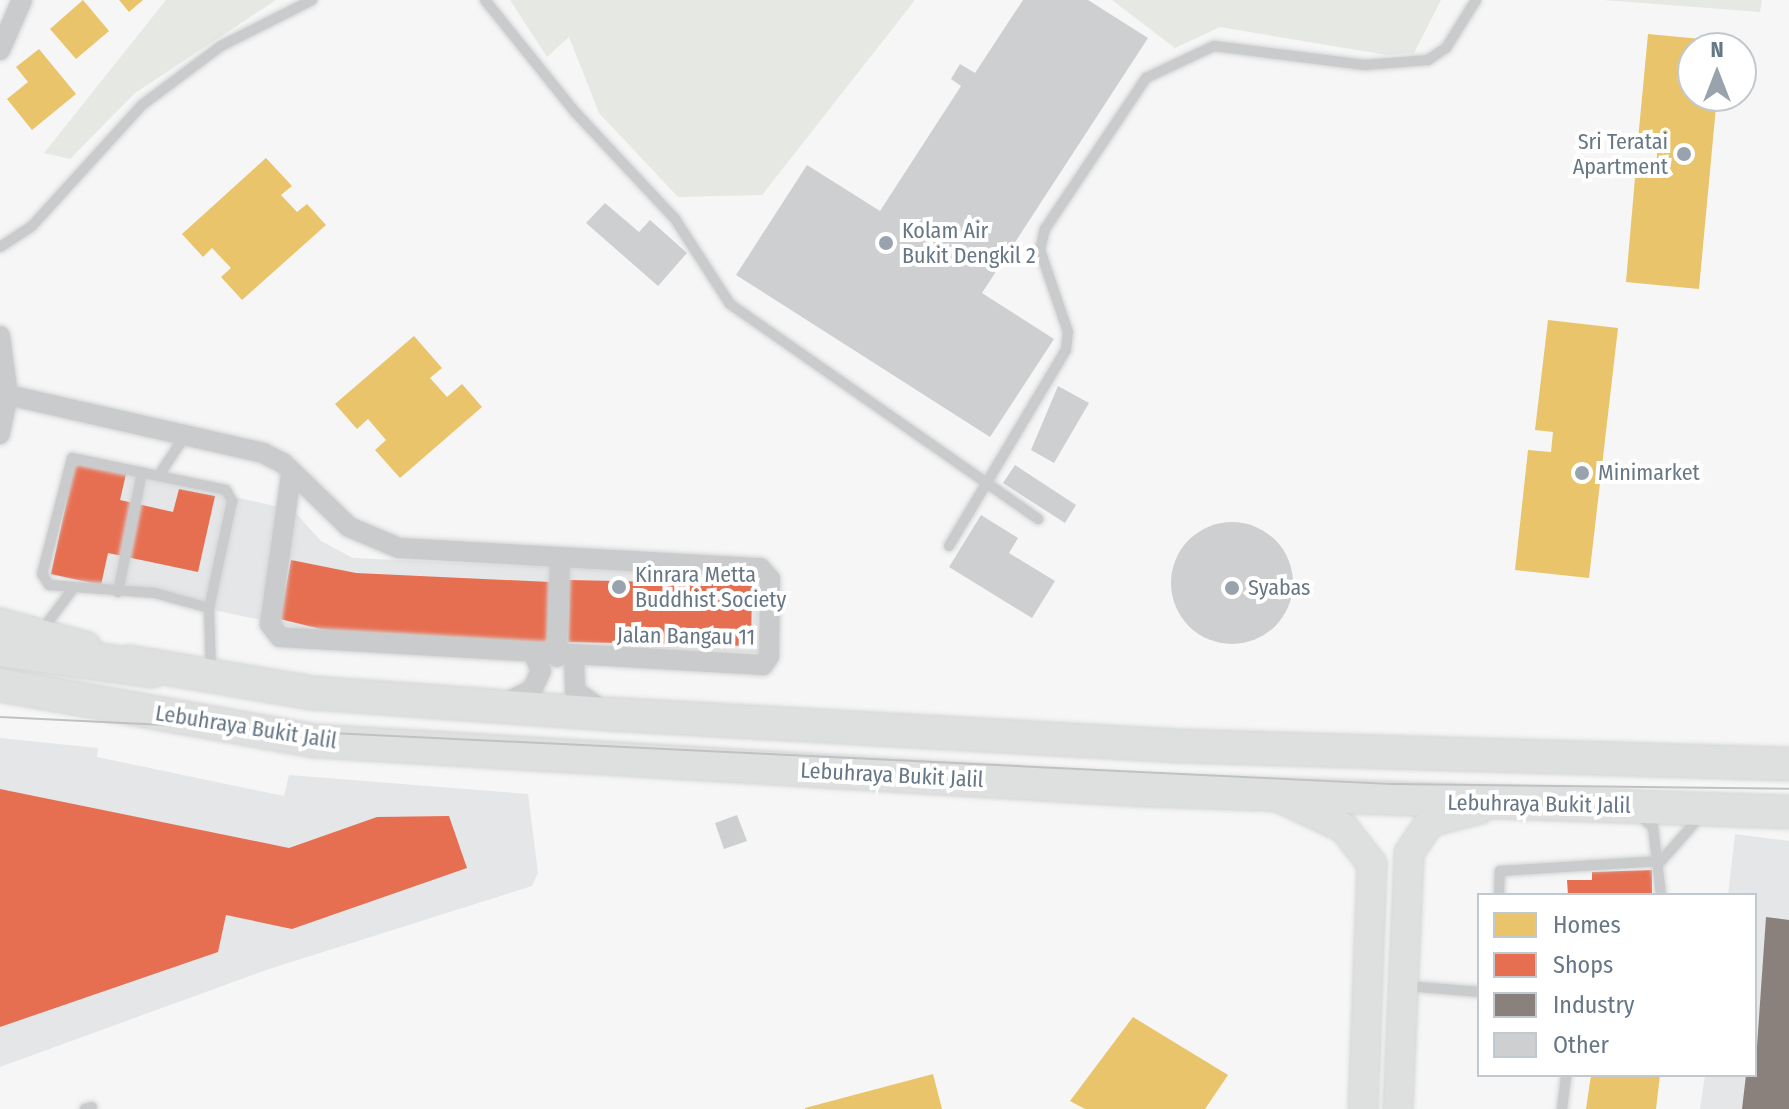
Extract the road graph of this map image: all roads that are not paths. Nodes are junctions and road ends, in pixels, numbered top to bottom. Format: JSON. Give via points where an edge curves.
{"nodes":[{"id":1,"x":22,"y":0,"type":"edge"},
{"id":2,"x":312,"y":0,"type":"edge"},
{"id":3,"x":485,"y":0,"type":"edge"},
{"id":4,"x":1476,"y":0,"type":"edge"},
{"id":5,"x":0,"y":50,"type":"edge"},
{"id":6,"x":0,"y":247,"type":"edge"},
{"id":7,"x":0,"y":336,"type":"edge"},
{"id":8,"x":8,"y":395,"type":"junction"},
{"id":9,"x":0,"y":434,"type":"edge"},
{"id":10,"x":185,"y":436,"type":"junction"},
{"id":11,"x":142,"y":472,"type":"junction"},
{"id":12,"x":291,"y":474,"type":"junction"},
{"id":13,"x":159,"y":475,"type":"junction"},
{"id":14,"x":985,"y":488,"type":"junction"},
{"id":15,"x":1038,"y":519,"type":"dead end"},
{"id":16,"x":949,"y":546,"type":"dead end"},
{"id":17,"x":560,"y":558,"type":"junction"},
{"id":18,"x":72,"y":590,"type":"junction"},
{"id":19,"x":118,"y":592,"type":"junction"},
{"id":20,"x":209,"y":608,"type":"junction"},
{"id":21,"x":11,"y":629,"type":"edge"},
{"id":22,"x":535,"y":657,"type":"junction"},
{"id":23,"x":565,"y":657,"type":"junction"},
{"id":24,"x":152,"y":669,"type":"joint"},
{"id":25,"x":212,"y":679,"type":"junction"},
{"id":26,"x":0,"y":688,"type":"edge"},
{"id":27,"x":500,"y":706,"type":"junction"},
{"id":28,"x":607,"y":714,"type":"junction"},
{"id":29,"x":1789,"y":764,"type":"edge"},
{"id":30,"x":1276,"y":796,"type":"junction"},
{"id":31,"x":1521,"y":804,"type":"junction"},
{"id":32,"x":1619,"y":806,"type":"junction"},
{"id":33,"x":1737,"y":808,"type":"junction"},
{"id":34,"x":1789,"y":812,"type":"edge"},
{"id":35,"x":1661,"y":861,"type":"junction"},
{"id":36,"x":1499,"y":893,"type":"edge"},
{"id":37,"x":1661,"y":893,"type":"edge"},
{"id":38,"x":1370,"y":985,"type":"junction"},
{"id":39,"x":1400,"y":985,"type":"junction"},
{"id":40,"x":1477,"y":992,"type":"edge"},
{"id":41,"x":1566,"y":1077,"type":"edge"},
{"id":42,"x":1363,"y":1109,"type":"edge"},
{"id":43,"x":1398,"y":1109,"type":"edge"},
{"id":44,"x":1562,"y":1109,"type":"edge"}],
"edges":[{"from":1,"to":5,"type":"street"},
{"from":2,"to":6,"type":"lane","via":[[221,46],[142,105],[17,241]]},
{"from":3,"to":14,"type":"lane","via":[[575,112],[675,219],[730,304]]},
{"from":4,"to":14,"type":"lane","via":[[1446,48],[1428,60],[1365,65],[1214,46],[1146,78],[1045,229],[1040,250],[1068,332],[1066,350]]},
{"from":7,"to":8,"type":"street"},
{"from":8,"to":9,"type":"street"},
{"from":8,"to":10,"type":"street"},
{"from":10,"to":12,"type":"street","via":[[263,453]]},
{"from":10,"to":13,"type":"lane"},
{"from":11,"to":13,"type":"lane"},
{"from":11,"to":18,"type":"lane","via":[[72,458],[65,463],[42,574],[49,585]]},
{"from":11,"to":19,"type":"lane"},
{"from":12,"to":17,"type":"street","name":"Jalan Bangau 11","via":[[349,527],[399,548]]},
{"from":12,"to":22,"type":"street","name":"Jalan Bangau 11","via":[[271,630],[280,637]]},
{"from":13,"to":20,"type":"lane","via":[[226,490],[232,501]]},
{"from":14,"to":15,"type":"lane"},
{"from":14,"to":16,"type":"lane"},
{"from":17,"to":23,"type":"street"},
{"from":17,"to":23,"type":"street","name":"Jalan Bangau 11","via":[[760,568],[770,579],[763,665]]},
{"from":18,"to":19,"type":"lane"},
{"from":18,"to":21,"type":"lane"},
{"from":19,"to":20,"type":"lane"},
{"from":20,"to":25,"type":"lane"},
{"from":21,"to":24,"type":"highway"},
{"from":22,"to":23,"type":"street","name":"Jalan Bangau 11"},
{"from":22,"to":27,"type":"street","via":[[541,671],[532,690]]},
{"from":23,"to":28,"type":"street","via":[[575,691]]},
{"from":24,"to":25,"type":"highway","name":"Lebuhraya Bukit Jalil"},
{"from":25,"to":27,"type":"highway","name":"Lebuhraya Bukit Jalil"},
{"from":26,"to":30,"type":"highway","name":"Lebuhraya Bukit Jalil","via":[[315,741]]},
{"from":27,"to":28,"type":"highway","name":"Lebuhraya Bukit Jalil"},
{"from":28,"to":29,"type":"highway","name":"Lebuhraya Bukit Jalil","via":[[1179,746]]},
{"from":30,"to":31,"type":"highway","name":"Lebuhraya Bukit Jalil"},
{"from":30,"to":38,"type":"main road","via":[[1344,828],[1372,864]]},
{"from":31,"to":32,"type":"highway","name":"Lebuhraya Bukit Jalil"},
{"from":31,"to":39,"type":"main road","via":[[1450,814],[1413,840]]},
{"from":32,"to":33,"type":"highway","name":"Lebuhraya Bukit Jalil"},
{"from":32,"to":35,"type":"lane","via":[[1653,827]]},
{"from":33,"to":34,"type":"highway","name":"Lebuhraya Bukit Jalil"},
{"from":33,"to":35,"type":"lane","via":[[1686,827]]},
{"from":35,"to":36,"type":"lane","via":[[1500,871]]},
{"from":35,"to":37,"type":"lane"},
{"from":38,"to":39,"type":"main road"},
{"from":38,"to":42,"type":"main road"},
{"from":39,"to":40,"type":"lane"},
{"from":39,"to":43,"type":"main road"},
{"from":41,"to":44,"type":"lane"}]}
